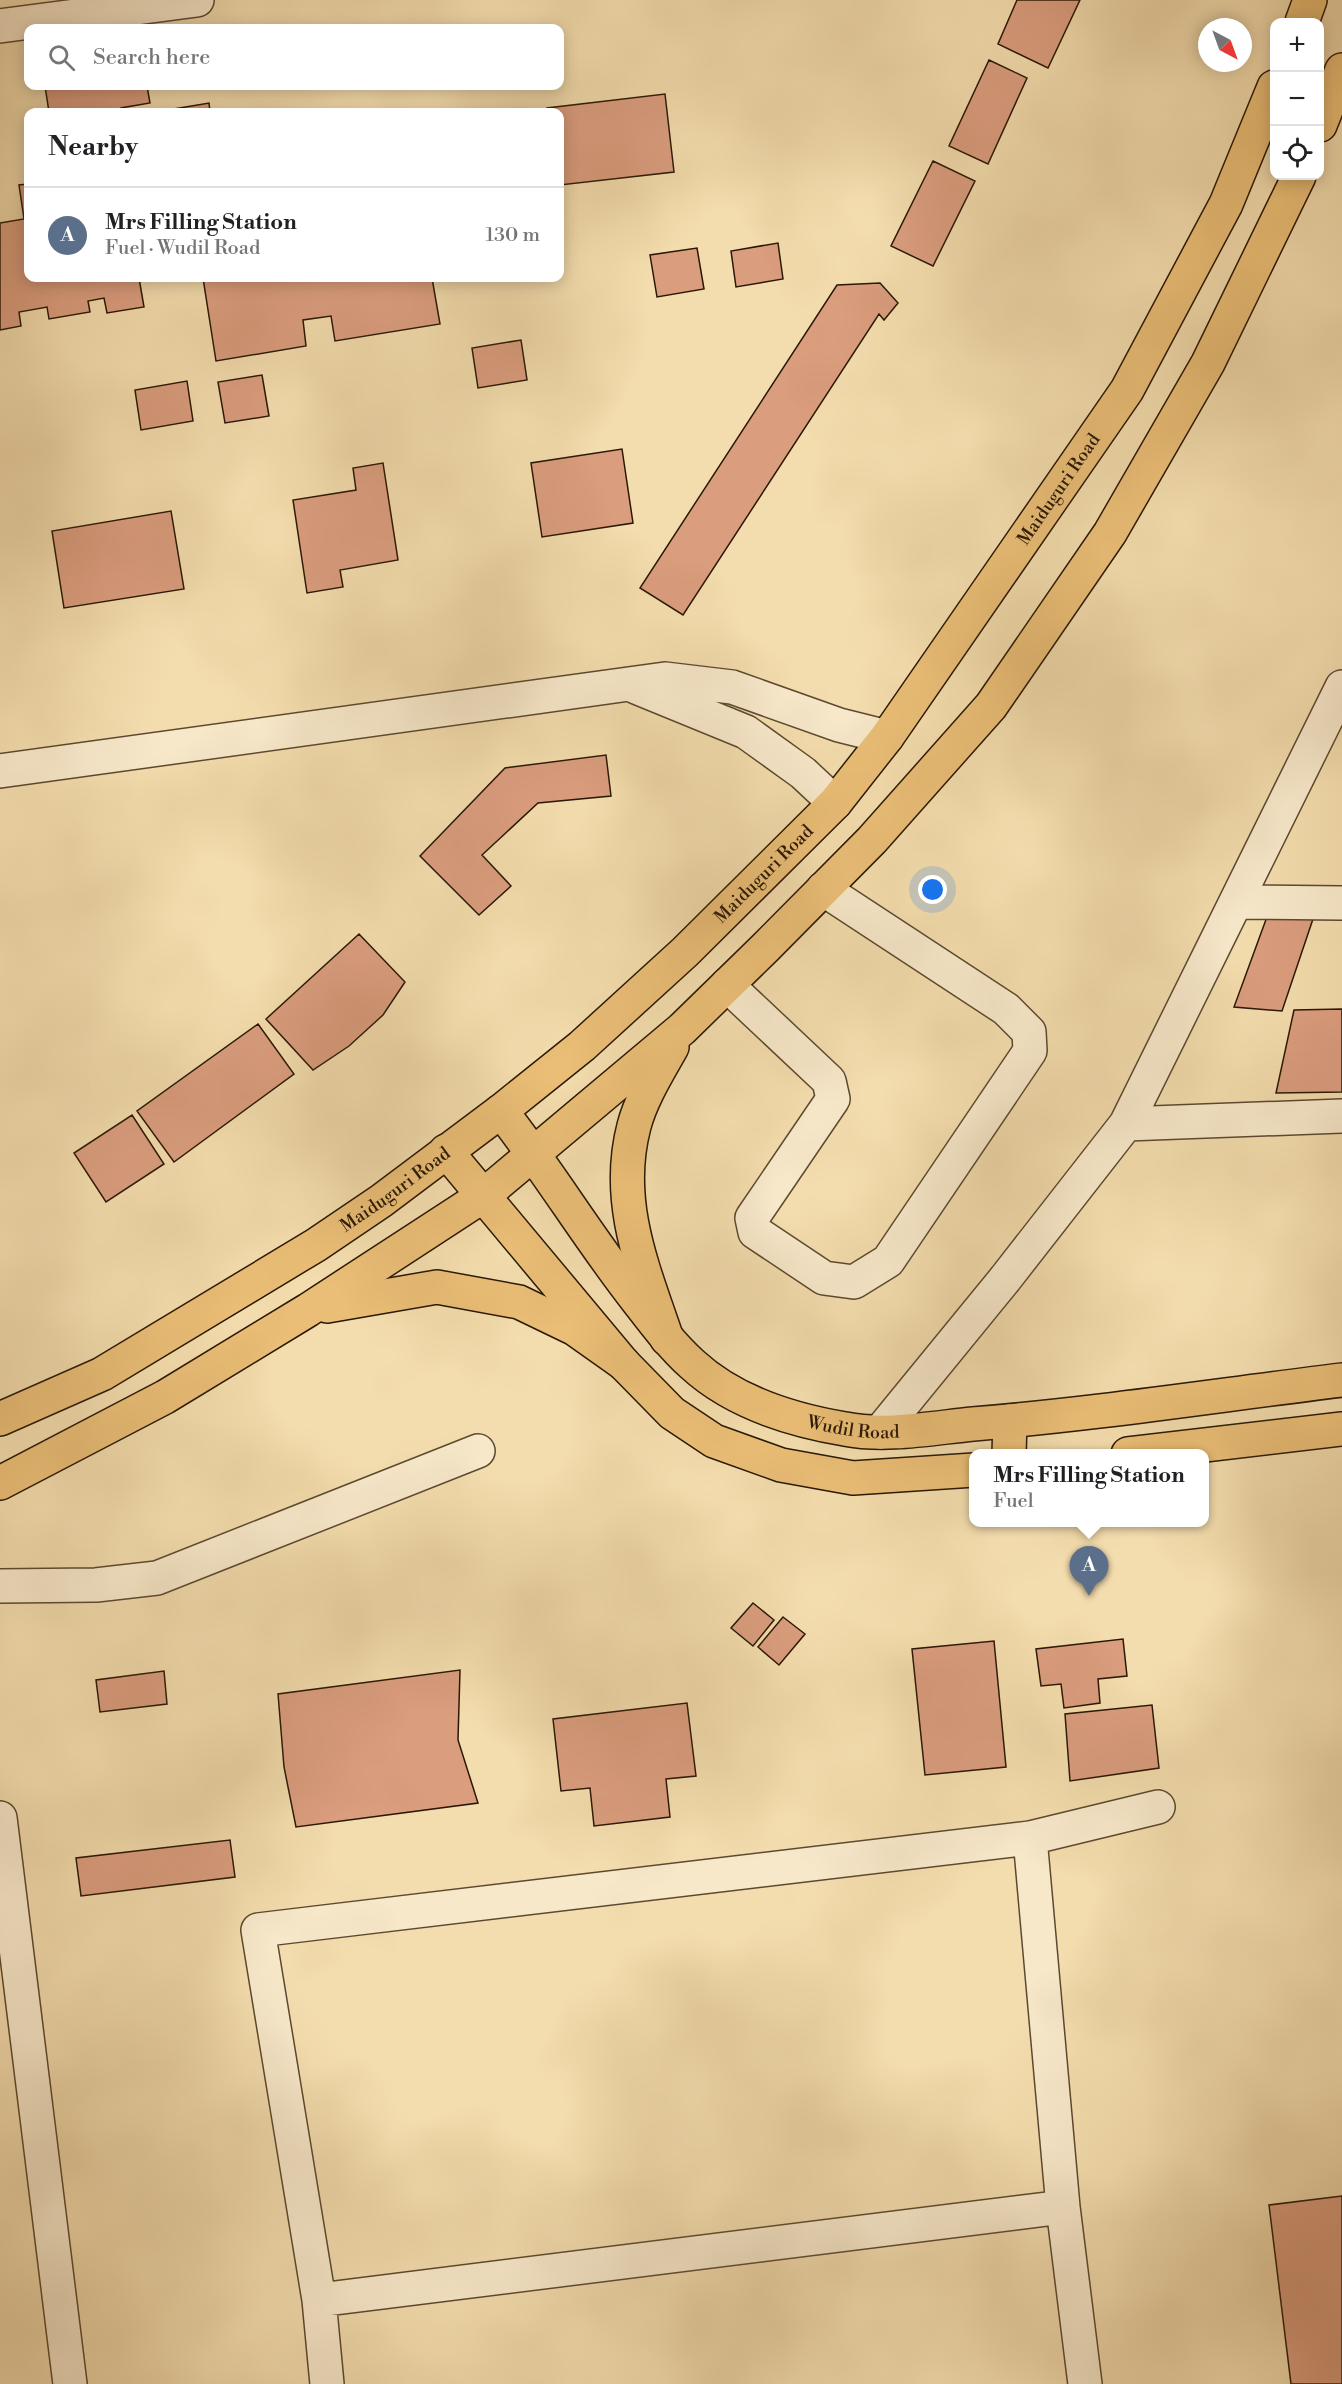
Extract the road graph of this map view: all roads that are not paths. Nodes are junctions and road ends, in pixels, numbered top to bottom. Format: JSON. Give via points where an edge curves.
{"nodes":[{"id":1,"x":197,"y":0,"type":"edge"},
{"id":2,"x":1310,"y":0,"type":"edge"},
{"id":3,"x":1303,"y":18,"type":"edge"},
{"id":4,"x":0,"y":26,"type":"edge"},
{"id":5,"x":1341,"y":77,"type":"edge"},
{"id":6,"x":1270,"y":99,"type":"edge"},
{"id":7,"x":1324,"y":116,"type":"edge"},
{"id":8,"x":1297,"y":180,"type":"edge"},
{"id":9,"x":629,"y":684,"type":"junction"},
{"id":10,"x":1342,"y":687,"type":"edge"},
{"id":11,"x":887,"y":737,"type":"junction"},
{"id":12,"x":0,"y":771,"type":"edge"},
{"id":13,"x":835,"y":803,"type":"junction"},
{"id":14,"x":823,"y":889,"type":"junction"},
{"id":15,"x":1237,"y":902,"type":"junction"},
{"id":16,"x":1342,"y":903,"type":"edge"},
{"id":17,"x":728,"y":985,"type":"junction"},
{"id":18,"x":682,"y":1029,"type":"junction"},
{"id":19,"x":501,"y":1111,"type":"junction"},
{"id":20,"x":1342,"y":1116,"type":"edge"},
{"id":21,"x":1126,"y":1124,"type":"junction"},
{"id":22,"x":446,"y":1151,"type":"junction"},
{"id":23,"x":535,"y":1154,"type":"junction"},
{"id":24,"x":483,"y":1196,"type":"junction"},
{"id":25,"x":308,"y":1310,"type":"junction"},
{"id":26,"x":667,"y":1339,"type":"junction"},
{"id":27,"x":623,"y":1363,"type":"junction"},
{"id":28,"x":1342,"y":1380,"type":"edge"},
{"id":29,"x":0,"y":1419,"type":"edge"},
{"id":30,"x":1010,"y":1421,"type":"junction"},
{"id":31,"x":1342,"y":1429,"type":"edge"},
{"id":32,"x":880,"y":1432,"type":"junction"},
{"id":33,"x":1009,"y":1449,"type":"edge"},
{"id":34,"x":1171,"y":1449,"type":"edge"},
{"id":35,"x":478,"y":1451,"type":"dead end"},
{"id":36,"x":969,"y":1470,"type":"edge"},
{"id":37,"x":0,"y":1483,"type":"edge"},
{"id":38,"x":0,"y":1586,"type":"edge"},
{"id":39,"x":1158,"y":1807,"type":"dead end"},
{"id":40,"x":0,"y":1818,"type":"edge"},
{"id":41,"x":1030,"y":1838,"type":"junction"},
{"id":42,"x":1063,"y":2207,"type":"junction"},
{"id":43,"x":319,"y":2300,"type":"junction"},
{"id":44,"x":70,"y":2384,"type":"edge"},
{"id":45,"x":327,"y":2384,"type":"edge"},
{"id":46,"x":1085,"y":2384,"type":"edge"}],
"edges":[{"from":1,"to":4,"type":"street"},
{"from":2,"to":3,"type":"main road"},
{"from":5,"to":7,"type":"main road"},
{"from":6,"to":11,"type":"main road","name":"Maiduguri Road","via":[[1226,204],[1127,390]]},
{"from":8,"to":14,"type":"main road","via":[[1209,363],[1110,533],[991,706]]},
{"from":9,"to":11,"type":"street","via":[[665,678],[732,687],[839,725]]},
{"from":9,"to":12,"type":"street"},
{"from":9,"to":13,"type":"street","via":[[746,732],[803,773]]},
{"from":10,"to":15,"type":"street"},
{"from":11,"to":13,"type":"main road","name":"Maiduguri Road"},
{"from":13,"to":19,"type":"main road","name":"Maiduguri Road","via":[[685,952],[582,1046]]},
{"from":14,"to":17,"type":"main road"},
{"from":14,"to":17,"type":"street","via":[[1006,1009],[1029,1032],[1030,1051],[888,1261],[854,1282],[824,1278],[755,1232],[752,1218],[832,1099],[829,1081]]},
{"from":15,"to":16,"type":"street"},
{"from":15,"to":21,"type":"street"},
{"from":17,"to":18,"type":"main road"},
{"from":18,"to":23,"type":"main road"},
{"from":18,"to":26,"type":"main road","via":[[634,1124],[625,1173],[629,1216]]},
{"from":19,"to":22,"type":"main road","name":"Maiduguri Road"},
{"from":19,"to":23,"type":"main road","name":"Wudil Road"},
{"from":20,"to":21,"type":"street"},
{"from":21,"to":32,"type":"street"},
{"from":22,"to":24,"type":"main road"},
{"from":22,"to":29,"type":"main road","name":"Maiduguri Road","via":[[316,1245],[102,1374]]},
{"from":23,"to":24,"type":"main road"},
{"from":23,"to":26,"type":"main road","name":"Wudil Road","via":[[606,1261]]},
{"from":24,"to":25,"type":"main road"},
{"from":24,"to":27,"type":"main road"},
{"from":25,"to":27,"type":"main road","via":[[437,1287],[519,1302],[575,1329]]},
{"from":25,"to":37,"type":"main road","via":[[165,1397]]},
{"from":26,"to":32,"type":"main road","name":"Wudil Road","via":[[693,1365],[734,1394],[783,1414],[846,1430]]},
{"from":27,"to":36,"type":"main road","via":[[672,1413],[714,1442],[781,1465],[853,1478]]},
{"from":28,"to":30,"type":"main road","name":"Wudil Road"},
{"from":30,"to":32,"type":"main road","name":"Wudil Road"},
{"from":30,"to":33,"type":"main road"},
{"from":31,"to":34,"type":"main road"},
{"from":35,"to":38,"type":"street","via":[[157,1578],[96,1585]]},
{"from":39,"to":41,"type":"street"},
{"from":40,"to":44,"type":"street"},
{"from":41,"to":42,"type":"street"},
{"from":41,"to":43,"type":"street","via":[[258,1930]]},
{"from":42,"to":43,"type":"street"},
{"from":42,"to":46,"type":"street"},
{"from":43,"to":45,"type":"street"}]}
